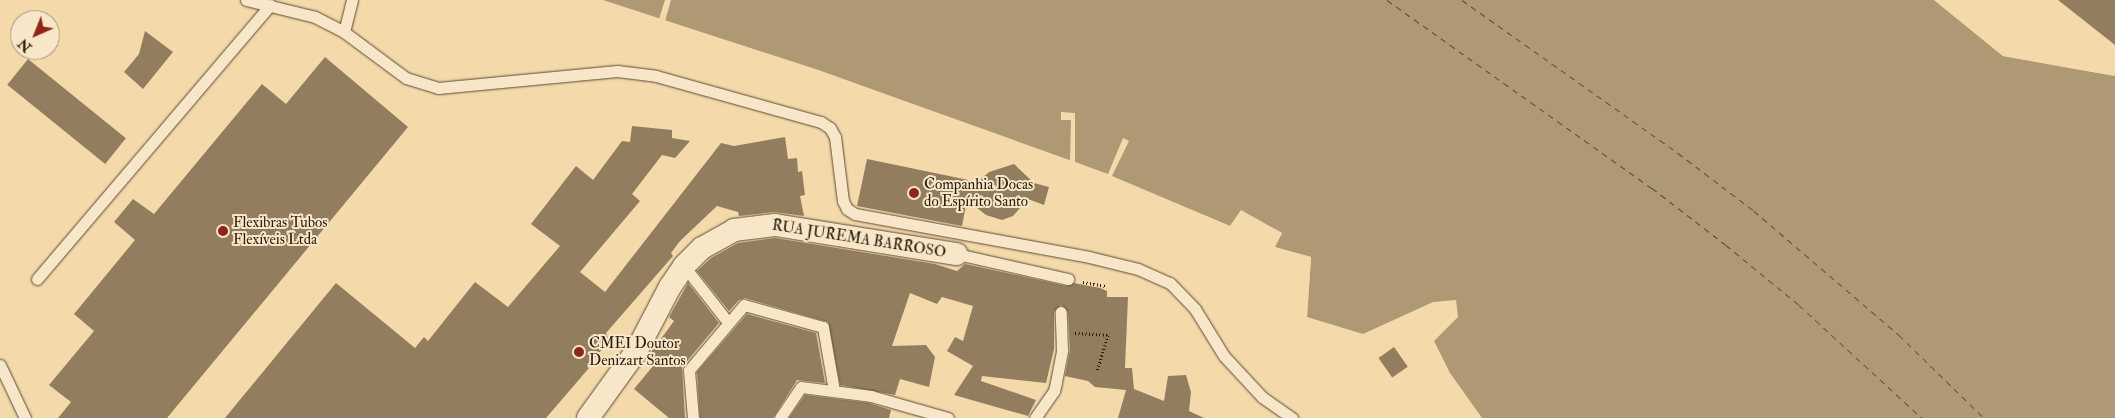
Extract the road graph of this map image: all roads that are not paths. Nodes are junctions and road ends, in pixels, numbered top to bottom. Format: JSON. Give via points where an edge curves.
{"nodes":[{"id":1,"x":246,"y":0,"type":"edge"},
{"id":2,"x":352,"y":0,"type":"edge"},
{"id":3,"x":270,"y":5,"type":"junction"},
{"id":4,"x":344,"y":32,"type":"junction"},
{"id":5,"x":957,"y":254,"type":"joint"},
{"id":6,"x":684,"y":266,"type":"junction"},
{"id":7,"x":37,"y":279,"type":"dead end"},
{"id":8,"x":1068,"y":279,"type":"road end"},
{"id":9,"x":1061,"y":312,"type":"dead end"},
{"id":10,"x":727,"y":321,"type":"junction"},
{"id":11,"x":0,"y":365,"type":"edge"},
{"id":12,"x":834,"y":391,"type":"junction"},
{"id":13,"x":25,"y":418,"type":"edge"},
{"id":14,"x":588,"y":418,"type":"edge"},
{"id":15,"x":693,"y":418,"type":"edge"},
{"id":16,"x":780,"y":418,"type":"edge"},
{"id":17,"x":948,"y":418,"type":"edge"},
{"id":18,"x":1035,"y":418,"type":"edge"},
{"id":19,"x":1292,"y":418,"type":"edge"}],
"edges":[{"from":1,"to":3,"type":"lane"},
{"from":2,"to":4,"type":"lane"},
{"from":3,"to":4,"type":"lane","via":[[315,17]]},
{"from":3,"to":7,"type":"lane"},
{"from":4,"to":19,"type":"lane","via":[[406,78],[438,88],[617,71],[656,76],[821,122],[835,137],[847,209],[855,214],[1089,257],[1138,269],[1170,283],[1195,309],[1224,356],[1262,397]]},
{"from":5,"to":6,"type":"street","name":"RUA JUREMA BARROSO","via":[[834,232],[755,225],[734,230],[714,240]]},
{"from":5,"to":8,"type":"lane"},
{"from":6,"to":10,"type":"lane"},
{"from":6,"to":14,"type":"street","name":"RUA JUREMA BARROSO","via":[[638,350]]},
{"from":9,"to":18,"type":"lane","via":[[1062,350],[1054,391]]},
{"from":10,"to":12,"type":"lane","via":[[744,305],[823,327]]},
{"from":10,"to":15,"type":"lane","via":[[690,370]]},
{"from":11,"to":13,"type":"lane"},
{"from":12,"to":16,"type":"lane","via":[[801,387]]},
{"from":12,"to":17,"type":"lane","via":[[892,401]]}]}
